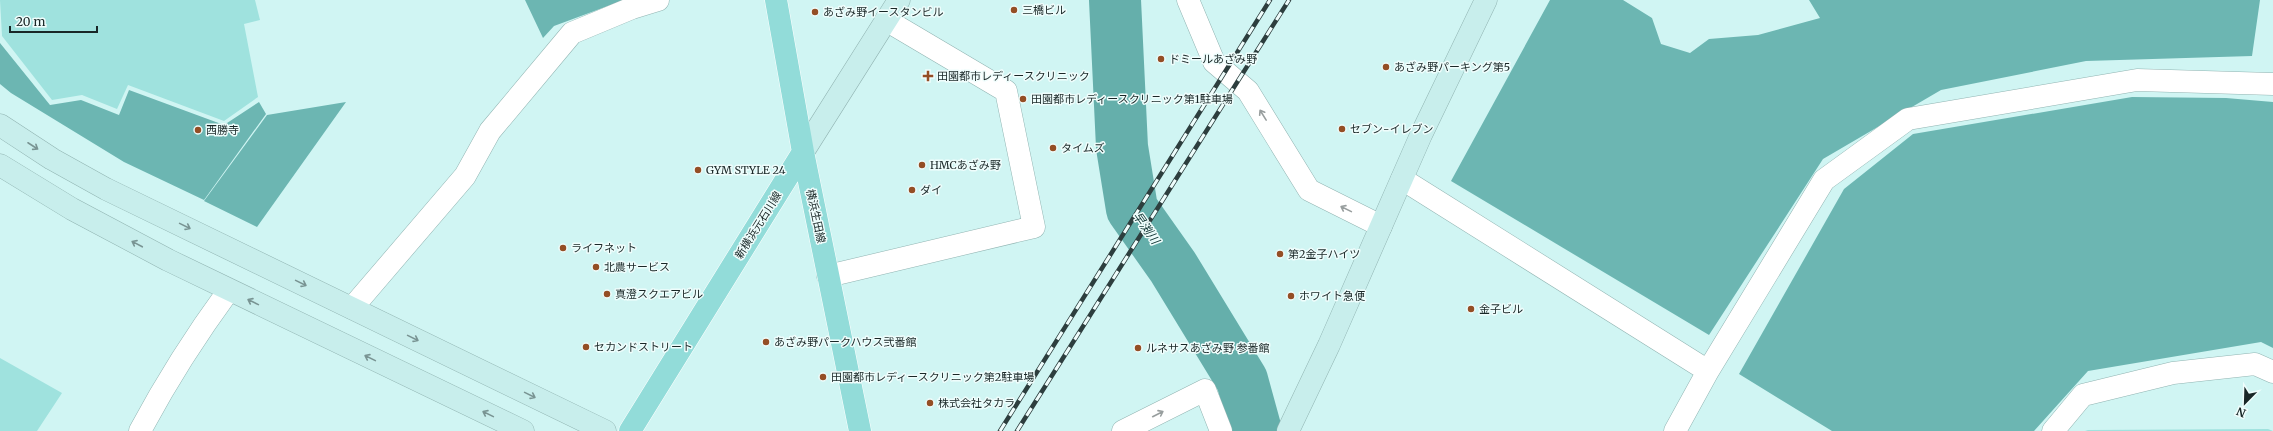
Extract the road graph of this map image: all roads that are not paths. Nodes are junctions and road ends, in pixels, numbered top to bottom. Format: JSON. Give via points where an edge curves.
{"nodes":[{"id":1,"x":658,"y":0,"type":"edge"},
{"id":2,"x":776,"y":0,"type":"edge"},
{"id":3,"x":899,"y":0,"type":"edge"},
{"id":4,"x":1188,"y":0,"type":"edge"},
{"id":5,"x":1486,"y":0,"type":"edge"},
{"id":6,"x":886,"y":20,"type":"junction"},
{"id":7,"x":2273,"y":84,"type":"edge"},
{"id":8,"x":0,"y":125,"type":"edge"},
{"id":9,"x":803,"y":152,"type":"junction"},
{"id":10,"x":0,"y":165,"type":"edge"},
{"id":11,"x":1402,"y":179,"type":"junction"},
{"id":12,"x":1381,"y":226,"type":"junction"},
{"id":13,"x":828,"y":276,"type":"junction"},
{"id":14,"x":229,"y":290,"type":"junction"},
{"id":15,"x":352,"y":308,"type":"junction"},
{"id":16,"x":1708,"y":371,"type":"junction"},
{"id":17,"x":2273,"y":372,"type":"edge"},
{"id":18,"x":1290,"y":428,"type":"edge"},
{"id":19,"x":140,"y":431,"type":"edge"},
{"id":20,"x":523,"y":431,"type":"edge"},
{"id":21,"x":605,"y":431,"type":"edge"},
{"id":22,"x":630,"y":431,"type":"edge"},
{"id":23,"x":860,"y":431,"type":"edge"},
{"id":24,"x":1123,"y":431,"type":"edge"},
{"id":25,"x":1221,"y":431,"type":"edge"},
{"id":26,"x":1675,"y":431,"type":"edge"},
{"id":27,"x":2053,"y":431,"type":"edge"}],
"edges":[{"from":1,"to":15,"type":"street","via":[[572,33],[490,130],[464,176]]},
{"from":2,"to":9,"type":"main road","name":"横浜生田線"},
{"from":3,"to":6,"type":"street","name":"新横浜元石川線"},
{"from":12,"to":4,"type":"street","one_way":true,"via":[[1309,190],[1248,90],[1214,62]]},
{"from":5,"to":11,"type":"street"},
{"from":6,"to":9,"type":"street","name":"新横浜元石川線"},
{"from":6,"to":13,"type":"street","via":[[1006,91],[1034,227]]},
{"from":7,"to":16,"type":"street","via":[[2137,80],[1908,118],[1824,180]]},
{"from":8,"to":15,"type":"street","one_way":true,"via":[[52,159],[106,189]]},
{"from":9,"to":13,"type":"main road","name":"横浜生田線"},
{"from":9,"to":22,"type":"main road","name":"新横浜元石川線"},
{"from":14,"to":10,"type":"street","one_way":true,"via":[[72,209]]},
{"from":11,"to":12,"type":"street"},
{"from":11,"to":16,"type":"street"},
{"from":12,"to":18,"type":"street"},
{"from":13,"to":23,"type":"main road","name":"横浜生田線"},
{"from":14,"to":19,"type":"street","via":[[156,399]]},
{"from":20,"to":14,"type":"street","one_way":true},
{"from":15,"to":21,"type":"street","one_way":true},
{"from":16,"to":26,"type":"street"},
{"from":17,"to":27,"type":"street","via":[[2254,364],[2173,373],[2083,395]]},
{"from":24,"to":25,"type":"street","one_way":true,"via":[[1205,390]]}]}
